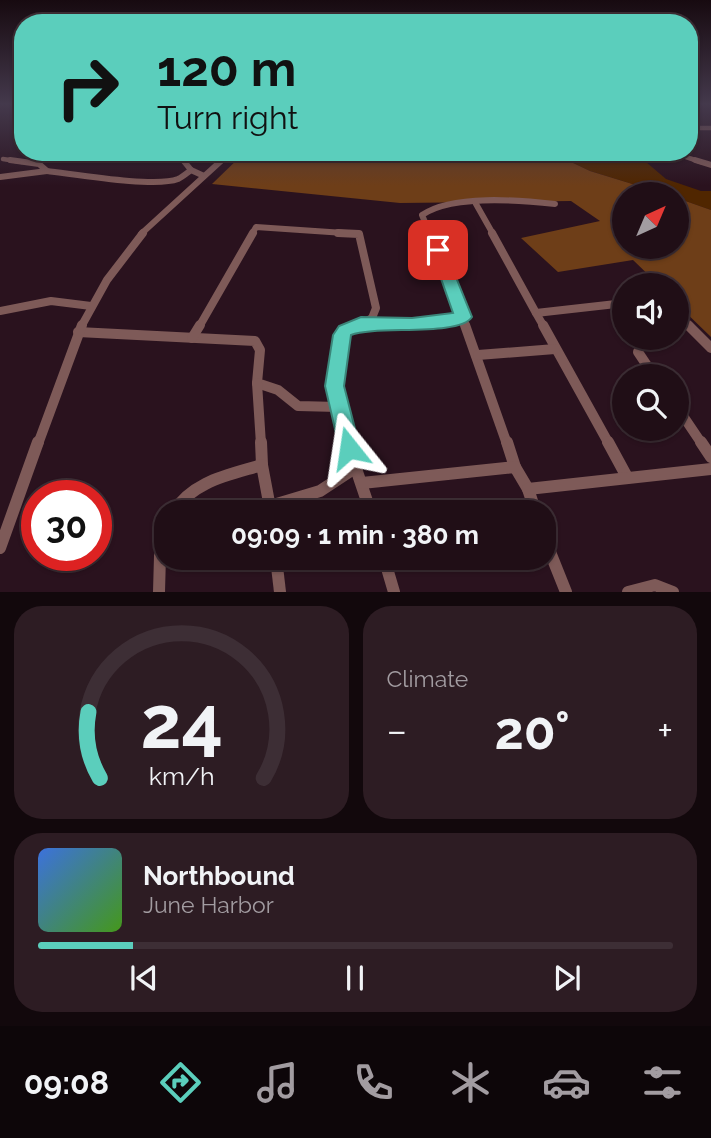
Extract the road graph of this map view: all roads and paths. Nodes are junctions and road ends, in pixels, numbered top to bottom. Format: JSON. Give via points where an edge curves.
{"nodes":[{"id":1,"x":3,"y":159,"type":"dead end"},
{"id":2,"x":14,"y":161,"type":"edge"},
{"id":3,"x":17,"y":161,"type":"edge"},
{"id":4,"x":184,"y":161,"type":"edge"},
{"id":5,"x":221,"y":161,"type":"edge"},
{"id":6,"x":191,"y":170,"type":"junction"},
{"id":7,"x":47,"y":171,"type":"junction"},
{"id":8,"x":204,"y":176,"type":"junction"},
{"id":9,"x":0,"y":177,"type":"edge"},
{"id":10,"x":475,"y":204,"type":"junction"},
{"id":11,"x":555,"y":204,"type":"dead end"},
{"id":12,"x":612,"y":304,"type":"edge"},
{"id":13,"x":91,"y":306,"type":"junction"},
{"id":14,"x":0,"y":311,"type":"edge"},
{"id":15,"x":536,"y":313,"type":"junction"},
{"id":16,"x":463,"y":317,"type":"junction"},
{"id":17,"x":361,"y":324,"type":"junction"},
{"id":18,"x":689,"y":326,"type":"edge"},
{"id":19,"x":78,"y":332,"type":"junction"},
{"id":20,"x":192,"y":338,"type":"junction"},
{"id":21,"x":711,"y":348,"type":"edge"},
{"id":22,"x":555,"y":349,"type":"junction"},
{"id":23,"x":638,"y":352,"type":"dead end"},
{"id":24,"x":478,"y":355,"type":"junction"},
{"id":25,"x":646,"y":364,"type":"edge"},
{"id":26,"x":257,"y":383,"type":"junction"},
{"id":27,"x":338,"y":407,"type":"junction"},
{"id":28,"x":689,"y":425,"type":"edge"},
{"id":29,"x":711,"y":457,"type":"edge"},
{"id":30,"x":262,"y":465,"type":"junction"},
{"id":31,"x":515,"y":467,"type":"junction"},
{"id":32,"x":355,"y":468,"type":"junction"},
{"id":33,"x":711,"y":469,"type":"edge"},
{"id":34,"x":627,"y":477,"type":"junction"},
{"id":35,"x":362,"y":483,"type":"junction"},
{"id":36,"x":528,"y":489,"type":"junction"},
{"id":37,"x":180,"y":500,"type":"edge"},
{"id":38,"x":269,"y":500,"type":"edge"},
{"id":39,"x":296,"y":500,"type":"edge"},
{"id":40,"x":367,"y":500,"type":"edge"},
{"id":41,"x":532,"y":500,"type":"edge"},
{"id":42,"x":0,"y":548,"type":"edge"},
{"id":43,"x":556,"y":567,"type":"edge"},
{"id":44,"x":160,"y":570,"type":"edge"},
{"id":45,"x":277,"y":570,"type":"edge"},
{"id":46,"x":388,"y":570,"type":"edge"},
{"id":47,"x":159,"y":592,"type":"edge"},
{"id":48,"x":280,"y":592,"type":"edge"},
{"id":49,"x":394,"y":592,"type":"edge"},
{"id":50,"x":566,"y":592,"type":"edge"},
{"id":51,"x":628,"y":592,"type":"edge"},
{"id":52,"x":673,"y":592,"type":"edge"}],
"edges":[{"from":1,"to":2,"type":"street"},
{"from":3,"to":7,"type":"street","via":[[39,164]]},
{"from":4,"to":6,"type":"street"},
{"from":5,"to":8,"type":"street"},
{"from":6,"to":7,"type":"street","via":[[170,181]]},
{"from":6,"to":8,"type":"street"},
{"from":7,"to":9,"type":"street"},
{"from":8,"to":13,"type":"street","via":[[144,231]]},
{"from":10,"to":11,"type":"street"},
{"from":10,"to":15,"type":"street"},
{"from":10,"to":16,"type":"street","via":[[433,207],[422,215]]},
{"from":12,"to":15,"type":"street"},
{"from":13,"to":14,"type":"street","via":[[51,301]]},
{"from":13,"to":19,"type":"street"},
{"from":15,"to":22,"type":"street"},
{"from":16,"to":17,"type":"street","via":[[412,325]]},
{"from":16,"to":24,"type":"street"},
{"from":17,"to":20,"type":"street","via":[[376,308],[359,233],[257,227]]},
{"from":17,"to":27,"type":"street","via":[[345,331],[340,341],[335,374]]},
{"from":18,"to":21,"type":"street"},
{"from":19,"to":20,"type":"street"},
{"from":19,"to":42,"type":"street"},
{"from":20,"to":26,"type":"street","via":[[255,341],[260,350]]},
{"from":22,"to":24,"type":"street"},
{"from":22,"to":34,"type":"street"},
{"from":23,"to":25,"type":"street"},
{"from":24,"to":31,"type":"street"},
{"from":26,"to":27,"type":"street","via":[[278,390],[298,406]]},
{"from":26,"to":30,"type":"street"},
{"from":27,"to":32,"type":"street"},
{"from":28,"to":29,"type":"street"},
{"from":30,"to":37,"type":"street","via":[[191,489]]},
{"from":30,"to":38,"type":"street"},
{"from":31,"to":35,"type":"street"},
{"from":31,"to":36,"type":"street"},
{"from":32,"to":35,"type":"street"},
{"from":32,"to":39,"type":"street","via":[[320,491]]},
{"from":33,"to":34,"type":"street"},
{"from":34,"to":36,"type":"street"},
{"from":35,"to":40,"type":"street"},
{"from":36,"to":41,"type":"street"},
{"from":43,"to":50,"type":"street"},
{"from":44,"to":47,"type":"street"},
{"from":45,"to":48,"type":"street"},
{"from":46,"to":49,"type":"street"},
{"from":51,"to":52,"type":"street","via":[[655,585]]}]}
